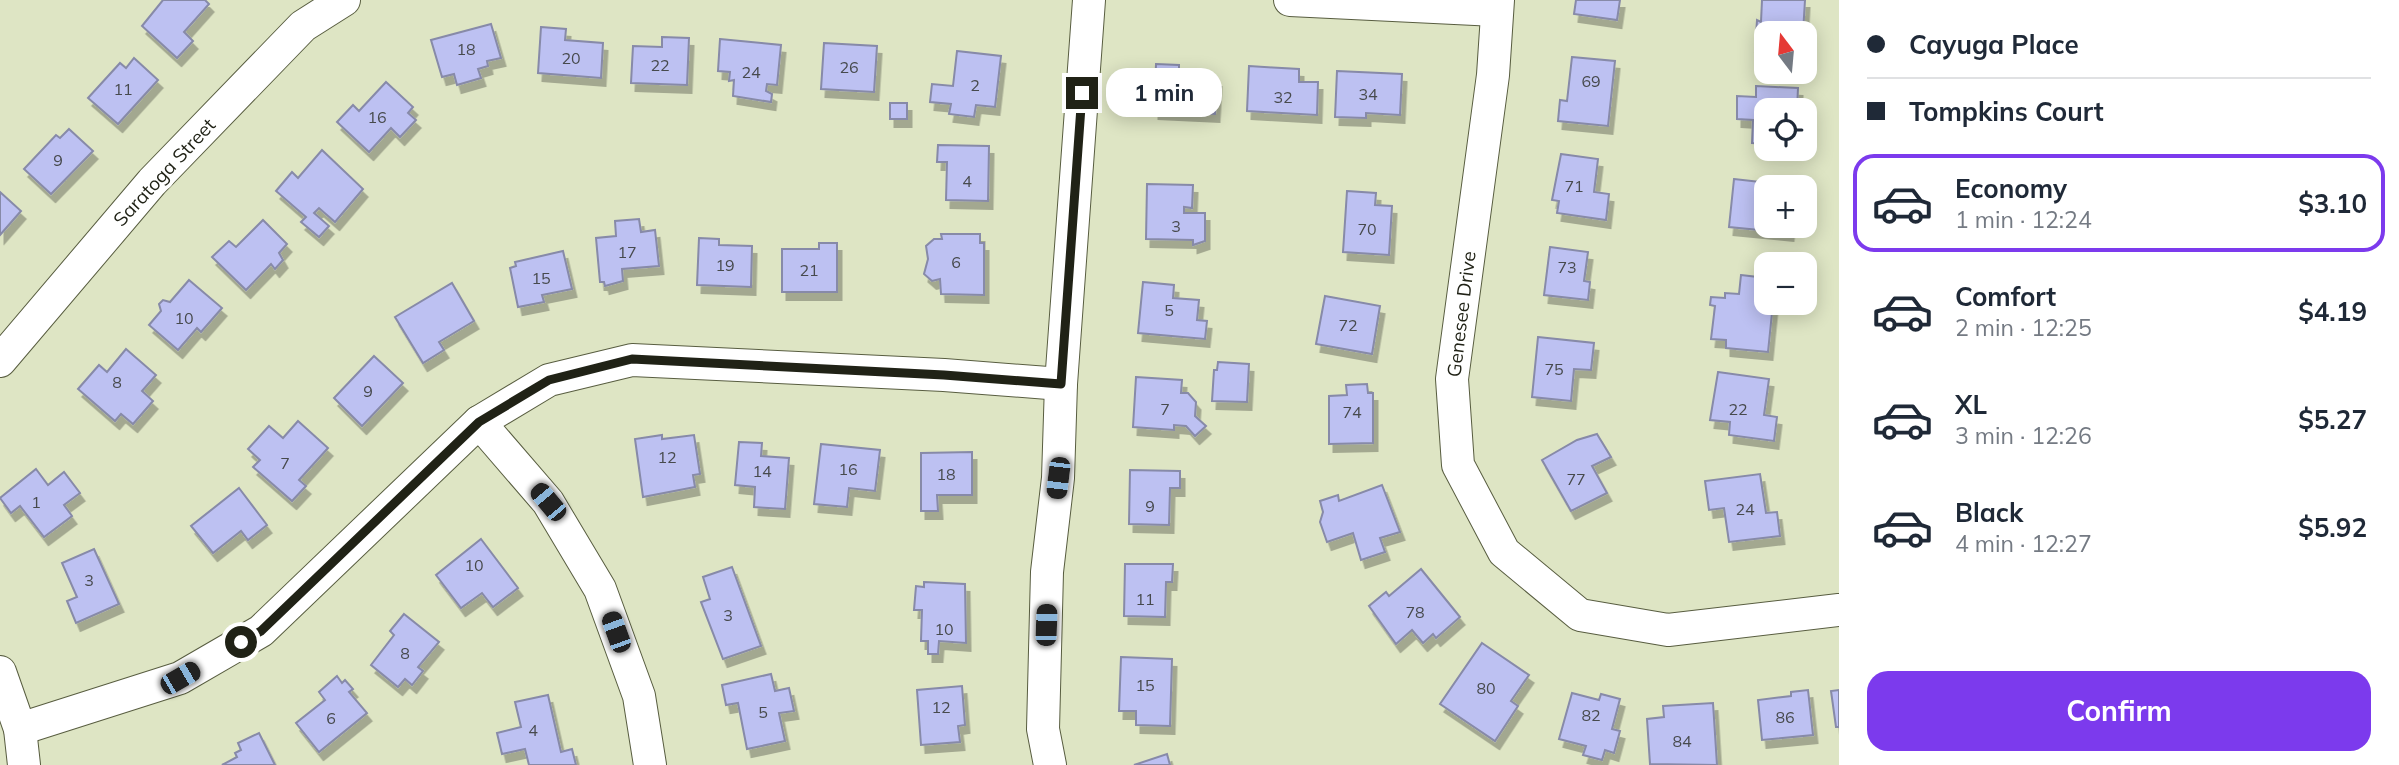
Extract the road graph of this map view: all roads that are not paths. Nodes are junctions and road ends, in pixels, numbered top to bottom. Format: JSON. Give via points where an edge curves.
{"nodes":[{"id":1,"x":344,"y":0,"type":"edge"},
{"id":2,"x":1089,"y":0,"type":"edge"},
{"id":3,"x":1290,"y":0,"type":"edge"},
{"id":4,"x":1497,"y":5,"type":"edge"},
{"id":5,"x":0,"y":360,"type":"edge"},
{"id":6,"x":1061,"y":384,"type":"junction"},
{"id":7,"x":479,"y":422,"type":"junction"},
{"id":8,"x":1839,"y":610,"type":"edge"},
{"id":9,"x":0,"y":672,"type":"edge"},
{"id":10,"x":20,"y":729,"type":"junction"},
{"id":11,"x":24,"y":765,"type":"edge"},
{"id":12,"x":650,"y":765,"type":"edge"},
{"id":13,"x":1050,"y":765,"type":"edge"}],
"edges":[{"from":1,"to":5,"type":"street","name":"Saratoga Street","via":[[303,26],[152,182]]},
{"from":2,"to":6,"type":"street"},
{"from":3,"to":4,"type":"street"},
{"from":4,"to":8,"type":"street","name":"Genesee Drive","via":[[1493,75],[1452,379],[1458,466],[1504,552],[1580,615],[1668,630]]},
{"from":6,"to":7,"type":"street","via":[[632,359],[549,380]]},
{"from":6,"to":13,"type":"street","via":[[1058,478],[1047,572],[1043,729]]},
{"from":7,"to":10,"type":"street","via":[[261,631],[180,678]]},
{"from":7,"to":12,"type":"street","via":[[548,502],[600,589],[639,696]]},
{"from":9,"to":10,"type":"street"},
{"from":10,"to":11,"type":"street"}]}
